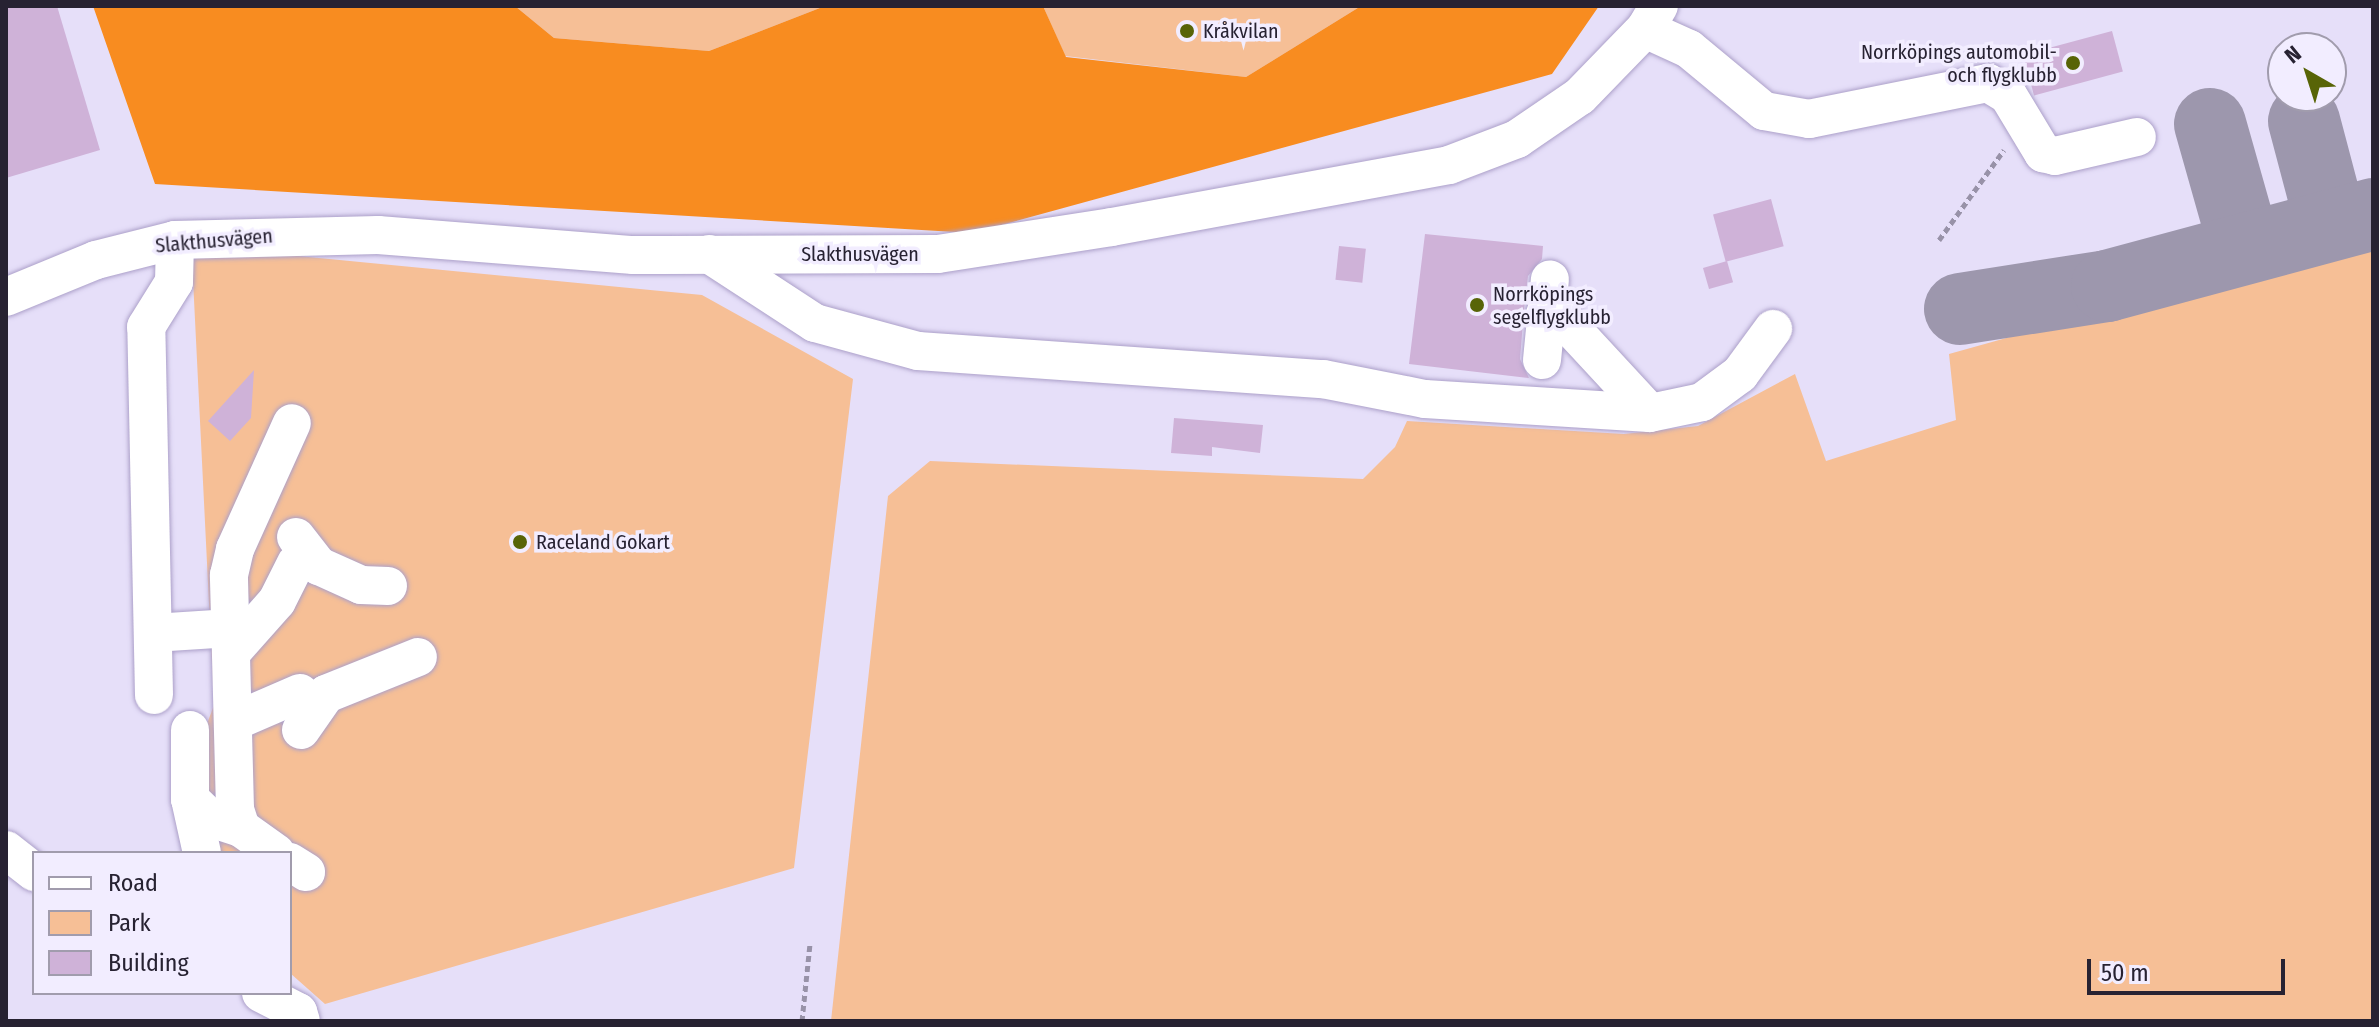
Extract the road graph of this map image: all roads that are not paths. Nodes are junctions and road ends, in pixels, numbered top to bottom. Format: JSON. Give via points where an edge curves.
{"nodes":[{"id":1,"x":1652,"y":18,"type":"edge"},
{"id":2,"x":2137,"y":137,"type":"dead end"},
{"id":3,"x":175,"y":240,"type":"junction"},
{"id":4,"x":709,"y":254,"type":"junction"},
{"id":5,"x":6,"y":297,"type":"edge"},
{"id":6,"x":1773,"y":329,"type":"dead end"},
{"id":7,"x":1542,"y":360,"type":"dead end"},
{"id":8,"x":1650,"y":413,"type":"junction"},
{"id":9,"x":292,"y":423,"type":"dead end"},
{"id":10,"x":388,"y":586,"type":"dead end"},
{"id":11,"x":231,"y":629,"type":"junction"},
{"id":12,"x":153,"y":633,"type":"junction"},
{"id":13,"x":418,"y":657,"type":"dead end"},
{"id":14,"x":154,"y":695,"type":"dead end"},
{"id":15,"x":233,"y":722,"type":"junction"},
{"id":16,"x":190,"y":730,"type":"dead end"},
{"id":17,"x":190,"y":799,"type":"junction"},
{"id":18,"x":6,"y":850,"type":"edge"},
{"id":19,"x":202,"y":851,"type":"edge"},
{"id":20,"x":268,"y":851,"type":"edge"},
{"id":21,"x":32,"y":870,"type":"edge"},
{"id":22,"x":265,"y":995,"type":"edge"},
{"id":23,"x":301,"y":1021,"type":"edge"}],
"edges":[{"from":1,"to":2,"type":"street","via":[[1764,111],[1809,119],[1988,83],[2008,95],[2043,153],[2055,156]]},
{"from":1,"to":4,"type":"street","name":"Slakthusvägen","via":[[1580,96],[1517,139],[1449,165],[938,254]]},
{"from":3,"to":4,"type":"street","name":"Slakthusvägen","via":[[378,235],[633,255]]},
{"from":3,"to":5,"type":"street","name":"Slakthusvägen","via":[[96,260]]},
{"from":3,"to":12,"type":"street","via":[[174,282],[146,327]]},
{"from":4,"to":8,"type":"street","via":[[815,323],[918,351],[1323,379],[1425,399]]},
{"from":6,"to":8,"type":"street","via":[[1740,374],[1702,402]]},
{"from":7,"to":8,"type":"street","via":[[1547,296]]},
{"from":9,"to":11,"type":"street","via":[[235,549]]},
{"from":10,"to":11,"type":"street","via":[[361,585],[319,566],[292,575]]},
{"from":11,"to":12,"type":"street"},
{"from":11,"to":15,"type":"street"},
{"from":12,"to":14,"type":"street"},
{"from":13,"to":15,"type":"street","via":[[326,694],[301,711]]},
{"from":15,"to":20,"type":"street","via":[[235,809]]},
{"from":16,"to":17,"type":"street"},
{"from":17,"to":19,"type":"street"},
{"from":17,"to":20,"type":"street","via":[[210,818]]},
{"from":18,"to":21,"type":"street"},
{"from":22,"to":23,"type":"street","via":[[298,1012]]}]}
